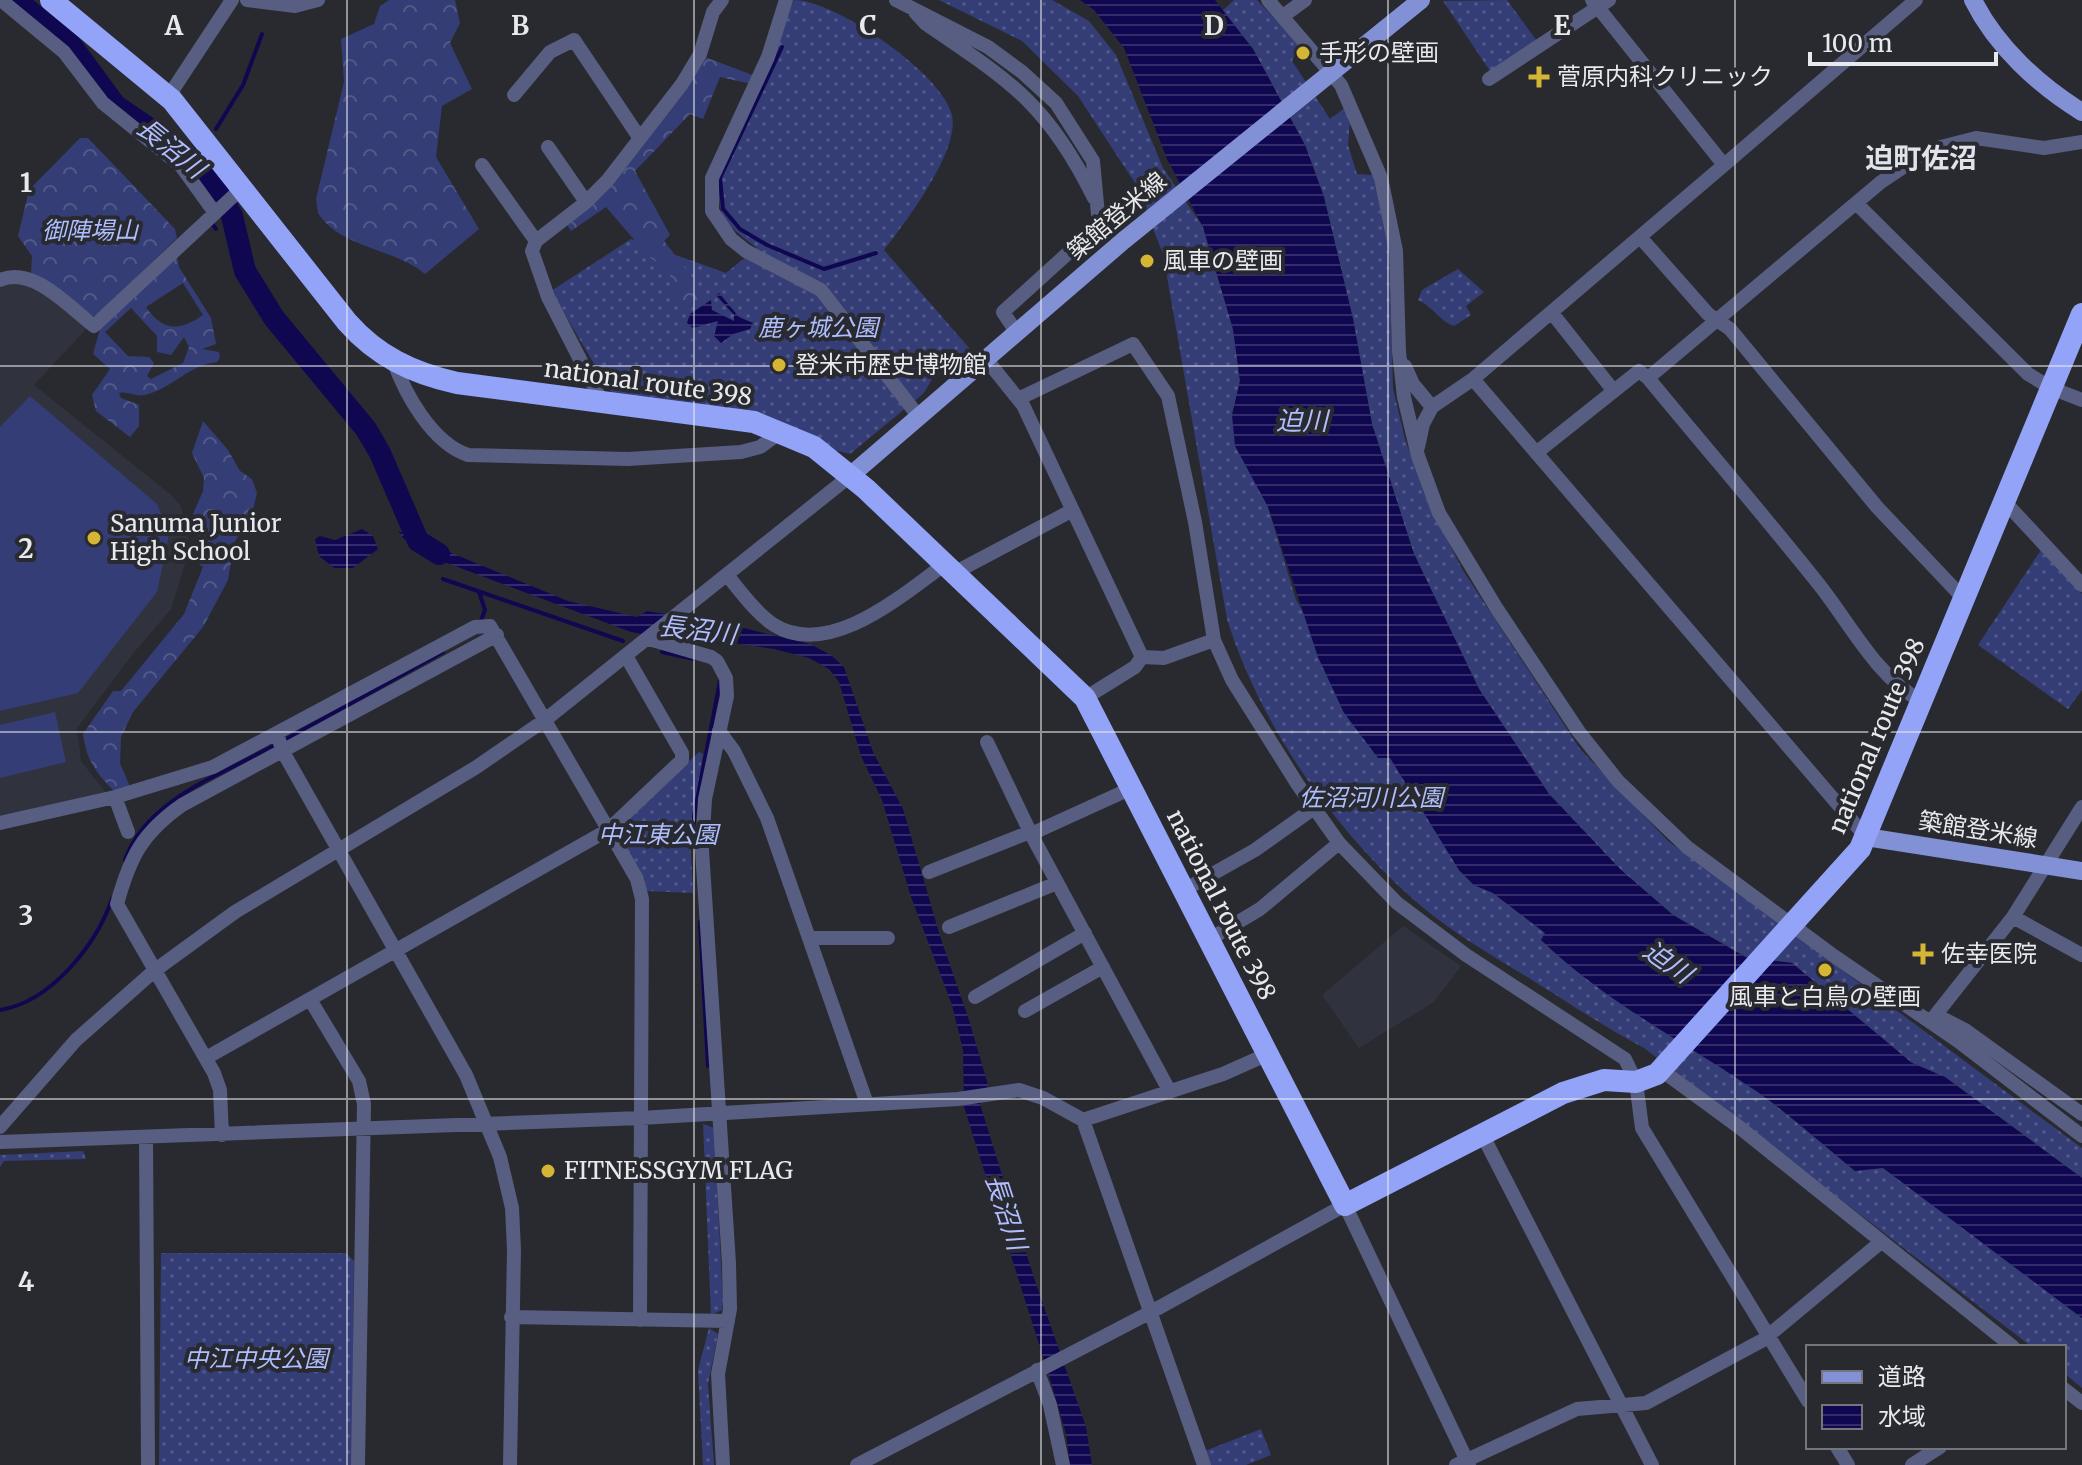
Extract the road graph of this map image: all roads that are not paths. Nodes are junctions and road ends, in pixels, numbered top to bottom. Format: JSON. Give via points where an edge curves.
{"nodes":[{"id":1,"x":1,"y":0,"type":"edge"},
{"id":2,"x":51,"y":0,"type":"edge"},
{"id":3,"x":232,"y":0,"type":"edge"},
{"id":4,"x":247,"y":0,"type":"edge"},
{"id":5,"x":318,"y":0,"type":"edge"},
{"id":6,"x":722,"y":0,"type":"edge"},
{"id":7,"x":786,"y":0,"type":"edge"},
{"id":8,"x":1268,"y":0,"type":"edge"},
{"id":9,"x":1305,"y":0,"type":"edge"},
{"id":10,"x":1421,"y":0,"type":"edge"},
{"id":11,"x":1916,"y":0,"type":"edge"},
{"id":12,"x":1973,"y":0,"type":"edge"},
{"id":13,"x":903,"y":3,"type":"edge"},
{"id":14,"x":1600,"y":3,"type":"edge"},
{"id":15,"x":1283,"y":16,"type":"junction"},
{"id":16,"x":1331,"y":71,"type":"junction"},
{"id":17,"x":1489,"y":79,"type":"dead end"},
{"id":18,"x":174,"y":88,"type":"dead end"},
{"id":19,"x":514,"y":95,"type":"dead end"},
{"id":20,"x":2082,"y":112,"type":"edge"},
{"id":21,"x":639,"y":137,"type":"junction"},
{"id":22,"x":2082,"y":142,"type":"edge"},
{"id":23,"x":548,"y":147,"type":"dead end"},
{"id":24,"x":482,"y":165,"type":"dead end"},
{"id":25,"x":1724,"y":165,"type":"junction"},
{"id":26,"x":237,"y":193,"type":"junction"},
{"id":27,"x":586,"y":202,"type":"junction"},
{"id":28,"x":1856,"y":203,"type":"junction"},
{"id":29,"x":216,"y":212,"type":"junction"},
{"id":30,"x":1640,"y":237,"type":"junction"},
{"id":31,"x":536,"y":241,"type":"junction"},
{"id":32,"x":0,"y":280,"type":"edge"},
{"id":33,"x":1552,"y":313,"type":"junction"},
{"id":34,"x":2082,"y":314,"type":"edge"},
{"id":35,"x":1717,"y":317,"type":"junction"},
{"id":36,"x":1017,"y":333,"type":"junction"},
{"id":37,"x":1399,"y":352,"type":"junction"},
{"id":38,"x":986,"y":359,"type":"junction"},
{"id":39,"x":393,"y":360,"type":"junction"},
{"id":40,"x":1648,"y":378,"type":"junction"},
{"id":41,"x":1473,"y":379,"type":"junction"},
{"id":42,"x":2051,"y":388,"type":"junction"},
{"id":43,"x":1613,"y":390,"type":"junction"},
{"id":44,"x":1018,"y":399,"type":"junction"},
{"id":45,"x":2082,"y":400,"type":"edge"},
{"id":46,"x":603,"y":404,"type":"junction"},
{"id":47,"x":1432,"y":407,"type":"junction"},
{"id":48,"x":919,"y":417,"type":"junction"},
{"id":49,"x":782,"y":431,"type":"junction"},
{"id":50,"x":1536,"y":453,"type":"junction"},
{"id":51,"x":1418,"y":456,"type":"junction"},
{"id":52,"x":850,"y":476,"type":"junction"},
{"id":53,"x":2004,"y":501,"type":"junction"},
{"id":54,"x":1071,"y":511,"type":"junction"},
{"id":55,"x":949,"y":568,"type":"junction"},
{"id":56,"x":727,"y":575,"type":"junction"},
{"id":57,"x":2082,"y":585,"type":"edge"},
{"id":58,"x":1964,"y":599,"type":"junction"},
{"id":59,"x":487,"y":629,"type":"junction"},
{"id":60,"x":649,"y":639,"type":"junction"},
{"id":61,"x":1214,"y":640,"type":"junction"},
{"id":62,"x":626,"y":656,"type":"junction"},
{"id":63,"x":1142,"y":657,"type":"junction"},
{"id":64,"x":1085,"y":698,"type":"junction"},
{"id":65,"x":1921,"y":701,"type":"junction"},
{"id":66,"x":545,"y":720,"type":"junction"},
{"id":67,"x":719,"y":731,"type":"junction"},
{"id":68,"x":277,"y":733,"type":"junction"},
{"id":69,"x":987,"y":742,"type":"dead end"},
{"id":70,"x":282,"y":750,"type":"junction"},
{"id":71,"x":1132,"y":788,"type":"junction"},
{"id":72,"x":115,"y":797,"type":"junction"},
{"id":73,"x":2082,"y":807,"type":"edge"},
{"id":74,"x":1314,"y":808,"type":"junction"},
{"id":75,"x":0,"y":823,"type":"edge"},
{"id":76,"x":608,"y":830,"type":"junction"},
{"id":77,"x":128,"y":832,"type":"dead end"},
{"id":78,"x":1030,"y":833,"type":"junction"},
{"id":79,"x":1866,"y":837,"type":"junction"},
{"id":80,"x":1339,"y":843,"type":"junction"},
{"id":81,"x":340,"y":851,"type":"junction"},
{"id":82,"x":2044,"y":865,"type":"junction"},
{"id":83,"x":2082,"y":871,"type":"edge"},
{"id":84,"x":929,"y":872,"type":"dead end"},
{"id":85,"x":1057,"y":883,"type":"junction"},
{"id":86,"x":1184,"y":890,"type":"junction"},
{"id":87,"x":2013,"y":917,"type":"junction"},
{"id":88,"x":949,"y":927,"type":"dead end"},
{"id":89,"x":1793,"y":927,"type":"junction"},
{"id":90,"x":1085,"y":933,"type":"junction"},
{"id":91,"x":809,"y":938,"type":"junction"},
{"id":92,"x":888,"y":938,"type":"dead end"},
{"id":93,"x":1210,"y":939,"type":"junction"},
{"id":94,"x":396,"y":950,"type":"junction"},
{"id":95,"x":2082,"y":955,"type":"edge"},
{"id":96,"x":1103,"y":967,"type":"junction"},
{"id":97,"x":154,"y":971,"type":"junction"},
{"id":98,"x":975,"y":997,"type":"dead end"},
{"id":99,"x":311,"y":1001,"type":"junction"},
{"id":100,"x":1025,"y":1011,"type":"dead end"},
{"id":101,"x":1933,"y":1018,"type":"junction"},
{"id":102,"x":1268,"y":1054,"type":"junction"},
{"id":103,"x":206,"y":1058,"type":"junction"},
{"id":104,"x":1665,"y":1066,"type":"junction"},
{"id":105,"x":1634,"y":1076,"type":"junction"},
{"id":106,"x":1170,"y":1092,"type":"junction"},
{"id":107,"x":867,"y":1104,"type":"junction"},
{"id":108,"x":719,"y":1113,"type":"junction"},
{"id":109,"x":2082,"y":1114,"type":"edge"},
{"id":110,"x":641,"y":1118,"type":"junction"},
{"id":111,"x":1083,"y":1120,"type":"junction"},
{"id":112,"x":488,"y":1124,"type":"junction"},
{"id":113,"x":0,"y":1127,"type":"edge"},
{"id":114,"x":363,"y":1130,"type":"junction"},
{"id":115,"x":1482,"y":1134,"type":"junction"},
{"id":116,"x":222,"y":1135,"type":"junction"},
{"id":117,"x":2082,"y":1136,"type":"edge"},
{"id":118,"x":146,"y":1137,"type":"junction"},
{"id":119,"x":0,"y":1142,"type":"edge"},
{"id":120,"x":1345,"y":1205,"type":"junction"},
{"id":121,"x":1881,"y":1242,"type":"junction"},
{"id":122,"x":1151,"y":1312,"type":"junction"},
{"id":123,"x":511,"y":1317,"type":"junction"},
{"id":124,"x":640,"y":1320,"type":"junction"},
{"id":125,"x":728,"y":1321,"type":"junction"},
{"id":126,"x":1768,"y":1336,"type":"junction"},
{"id":127,"x":2010,"y":1345,"type":"edge"},
{"id":128,"x":1040,"y":1368,"type":"junction"},
{"id":129,"x":2066,"y":1391,"type":"edge"},
{"id":130,"x":1806,"y":1398,"type":"edge"},
{"id":131,"x":1620,"y":1403,"type":"junction"},
{"id":132,"x":2082,"y":1403,"type":"edge"},
{"id":133,"x":1937,"y":1449,"type":"edge"},
{"id":134,"x":1464,"y":1463,"type":"edge"},
{"id":135,"x":148,"y":1465,"type":"edge"},
{"id":136,"x":358,"y":1465,"type":"edge"},
{"id":137,"x":510,"y":1465,"type":"edge"},
{"id":138,"x":723,"y":1465,"type":"edge"},
{"id":139,"x":857,"y":1465,"type":"edge"},
{"id":140,"x":1063,"y":1465,"type":"edge"},
{"id":141,"x":1204,"y":1465,"type":"edge"},
{"id":142,"x":1652,"y":1465,"type":"edge"},
{"id":143,"x":1912,"y":1465,"type":"edge"}],
"edges":[{"from":1,"to":29,"type":"street","via":[[64,52],[103,103],[181,166]]},
{"from":2,"to":26,"type":"highway","name":"national route 398","via":[[172,100]]},
{"from":3,"to":18,"type":"street"},
{"from":4,"to":5,"type":"street","via":[[295,6]]},
{"from":6,"to":21,"type":"street","via":[[682,84]]},
{"from":7,"to":48,"type":"street","via":[[768,57],[712,178],[712,211],[746,251],[821,290]]},
{"from":8,"to":15,"type":"street"},
{"from":9,"to":15,"type":"street"},
{"from":10,"to":16,"type":"main road","name":"築館登米線"},
{"from":11,"to":25,"type":"street"},
{"from":12,"to":20,"type":"main road","via":[[2029,72]]},
{"from":13,"to":36,"type":"street","via":[[1007,60],[1056,103],[1093,161],[1100,216],[1094,232],[1003,312]]},
{"from":14,"to":17,"type":"street"},
{"from":14,"to":25,"type":"street"},
{"from":15,"to":16,"type":"street"},
{"from":16,"to":36,"type":"main road","name":"築館登米線"},
{"from":16,"to":37,"type":"street","via":[[1381,178],[1392,218]]},
{"from":19,"to":21,"type":"street","via":[[550,52],[574,40]]},
{"from":21,"to":27,"type":"street"},
{"from":22,"to":28,"type":"street","via":[[2044,148],[1976,138],[1943,144]]},
{"from":23,"to":27,"type":"street"},
{"from":24,"to":31,"type":"street"},
{"from":25,"to":30,"type":"street"},
{"from":26,"to":29,"type":"street"},
{"from":26,"to":39,"type":"highway","name":"national route 398","via":[[347,322]]},
{"from":27,"to":31,"type":"street"},
{"from":28,"to":35,"type":"street"},
{"from":28,"to":42,"type":"street","via":[[2028,374]]},
{"from":29,"to":32,"type":"street","via":[[94,326],[33,280]]},
{"from":30,"to":33,"type":"street"},
{"from":30,"to":35,"type":"street","via":[[1708,314]]},
{"from":31,"to":46,"type":"street","via":[[532,251],[548,297]]},
{"from":33,"to":41,"type":"street"},
{"from":33,"to":43,"type":"street"},
{"from":34,"to":42,"type":"highway","name":"national route 398"},
{"from":35,"to":40,"type":"street"},
{"from":35,"to":58,"type":"street","via":[[1877,507]]},
{"from":36,"to":38,"type":"main road","name":"築館登米線"},
{"from":37,"to":47,"type":"street","via":[[1413,384]]},
{"from":37,"to":51,"type":"street"},
{"from":38,"to":44,"type":"street"},
{"from":38,"to":48,"type":"main road","name":"築館登米線"},
{"from":39,"to":46,"type":"highway","name":"national route 398","via":[[457,383]]},
{"from":39,"to":49,"type":"street","via":[[447,446],[468,455],[628,459],[711,454],[760,447]]},
{"from":40,"to":43,"type":"street","via":[[1639,371]]},
{"from":40,"to":65,"type":"street","via":[[1855,634],[1902,688]]},
{"from":41,"to":47,"type":"street"},
{"from":41,"to":50,"type":"street"},
{"from":42,"to":45,"type":"street"},
{"from":42,"to":53,"type":"highway","name":"national route 398"},
{"from":43,"to":50,"type":"street"},
{"from":44,"to":54,"type":"street"},
{"from":44,"to":61,"type":"street","via":[[1133,344],[1168,396]]},
{"from":46,"to":49,"type":"highway","name":"national route 398","via":[[718,416]]},
{"from":47,"to":51,"type":"street"},
{"from":48,"to":52,"type":"main road","name":"築館登米線"},
{"from":49,"to":52,"type":"highway","name":"national route 398","via":[[814,447]]},
{"from":50,"to":79,"type":"street"},
{"from":51,"to":89,"type":"street","via":[[1439,513],[1472,569],[1598,757],[1666,830]]},
{"from":52,"to":55,"type":"highway","name":"national route 398"},
{"from":52,"to":56,"type":"street"},
{"from":53,"to":57,"type":"street"},
{"from":53,"to":58,"type":"highway","name":"national route 398"},
{"from":54,"to":55,"type":"street"},
{"from":54,"to":63,"type":"street"},
{"from":55,"to":56,"type":"street","via":[[820,637],[772,624]]},
{"from":55,"to":64,"type":"highway","name":"national route 398"},
{"from":56,"to":60,"type":"street"},
{"from":58,"to":65,"type":"highway","name":"national route 398"},
{"from":59,"to":66,"type":"street"},
{"from":59,"to":68,"type":"street"},
{"from":59,"to":70,"type":"street"},
{"from":60,"to":62,"type":"street"},
{"from":60,"to":67,"type":"street","via":[[717,661],[727,696]]},
{"from":61,"to":63,"type":"street","via":[[1164,658]]},
{"from":61,"to":74,"type":"street","via":[[1232,680]]},
{"from":62,"to":66,"type":"street"},
{"from":62,"to":76,"type":"street","via":[[682,760]]},
{"from":63,"to":64,"type":"street","via":[[1135,667]]},
{"from":64,"to":71,"type":"highway","name":"national route 398"},
{"from":65,"to":79,"type":"highway","name":"national route 398"},
{"from":66,"to":76,"type":"street"},
{"from":66,"to":81,"type":"street"},
{"from":67,"to":91,"type":"street","via":[[767,818]]},
{"from":67,"to":108,"type":"street","via":[[705,799],[702,850]]},
{"from":68,"to":70,"type":"street"},
{"from":68,"to":72,"type":"street","via":[[213,767]]},
{"from":69,"to":78,"type":"street"},
{"from":70,"to":81,"type":"street"},
{"from":70,"to":97,"type":"street","via":[[182,805],[139,844],[117,904]]},
{"from":71,"to":78,"type":"street"},
{"from":71,"to":86,"type":"highway","name":"national route 398"},
{"from":72,"to":75,"type":"street"},
{"from":72,"to":77,"type":"street"},
{"from":73,"to":82,"type":"street"},
{"from":74,"to":80,"type":"street"},
{"from":74,"to":86,"type":"street","via":[[1255,850]]},
{"from":76,"to":94,"type":"street"},
{"from":76,"to":110,"type":"street","via":[[637,879],[642,899]]},
{"from":78,"to":84,"type":"street"},
{"from":78,"to":85,"type":"street"},
{"from":79,"to":82,"type":"main road","name":"築館登米線"},
{"from":79,"to":89,"type":"highway","name":"national route 398"},
{"from":80,"to":93,"type":"street","via":[[1260,909]]},
{"from":80,"to":105,"type":"street","via":[[1409,912],[1599,1040],[1625,1059]]},
{"from":81,"to":94,"type":"street"},
{"from":81,"to":97,"type":"street","via":[[235,912]]},
{"from":82,"to":83,"type":"main road","name":"築館登米線"},
{"from":82,"to":87,"type":"street"},
{"from":85,"to":88,"type":"street"},
{"from":85,"to":90,"type":"street"},
{"from":86,"to":93,"type":"highway","name":"national route 398"},
{"from":87,"to":95,"type":"street"},
{"from":87,"to":101,"type":"street"},
{"from":89,"to":101,"type":"street"},
{"from":89,"to":104,"type":"highway","name":"national route 398"},
{"from":90,"to":96,"type":"street"},
{"from":90,"to":98,"type":"street"},
{"from":91,"to":92,"type":"street"},
{"from":91,"to":107,"type":"street"},
{"from":93,"to":102,"type":"highway","name":"national route 398"},
{"from":94,"to":99,"type":"street"},
{"from":94,"to":112,"type":"street"},
{"from":96,"to":100,"type":"street"},
{"from":96,"to":106,"type":"street"},
{"from":97,"to":103,"type":"street"},
{"from":97,"to":113,"type":"street","via":[[76,1040]]},
{"from":99,"to":103,"type":"street"},
{"from":99,"to":114,"type":"street","via":[[359,1081]]},
{"from":101,"to":109,"type":"street","via":[[1965,1030]]},
{"from":101,"to":117,"type":"street"},
{"from":102,"to":106,"type":"street"},
{"from":102,"to":120,"type":"highway","name":"national route 398"},
{"from":103,"to":116,"type":"street","via":[[220,1090]]},
{"from":104,"to":105,"type":"highway","name":"national route 398","via":[[1647,1081]]},
{"from":104,"to":121,"type":"street","via":[[1668,1075]]},
{"from":105,"to":115,"type":"highway","name":"national route 398","via":[[1585,1085]]},
{"from":105,"to":126,"type":"street","via":[[1642,1128]]},
{"from":106,"to":111,"type":"street"},
{"from":107,"to":108,"type":"street"},
{"from":107,"to":111,"type":"street","via":[[1025,1091]]},
{"from":108,"to":110,"type":"street"},
{"from":108,"to":125,"type":"street"},
{"from":110,"to":112,"type":"street"},
{"from":110,"to":124,"type":"street"},
{"from":111,"to":122,"type":"street"},
{"from":112,"to":114,"type":"street"},
{"from":112,"to":123,"type":"street","via":[[512,1208]]},
{"from":114,"to":116,"type":"street"},
{"from":114,"to":136,"type":"street"},
{"from":115,"to":120,"type":"highway","name":"national route 398"},
{"from":115,"to":131,"type":"street"},
{"from":116,"to":118,"type":"street"},
{"from":118,"to":119,"type":"street"},
{"from":118,"to":135,"type":"street"},
{"from":120,"to":122,"type":"street"},
{"from":120,"to":134,"type":"street"},
{"from":121,"to":126,"type":"street"},
{"from":121,"to":127,"type":"street"},
{"from":122,"to":128,"type":"street"},
{"from":122,"to":141,"type":"street"},
{"from":123,"to":124,"type":"street"},
{"from":123,"to":137,"type":"street"},
{"from":124,"to":125,"type":"street"},
{"from":125,"to":138,"type":"street","via":[[718,1374]]},
{"from":126,"to":130,"type":"street"},
{"from":126,"to":131,"type":"street","via":[[1646,1403]]},
{"from":128,"to":139,"type":"street"},
{"from":128,"to":140,"type":"street"},
{"from":129,"to":132,"type":"street"},
{"from":131,"to":134,"type":"street","via":[[1577,1409]]},
{"from":131,"to":142,"type":"street"},
{"from":133,"to":143,"type":"street"}]}
